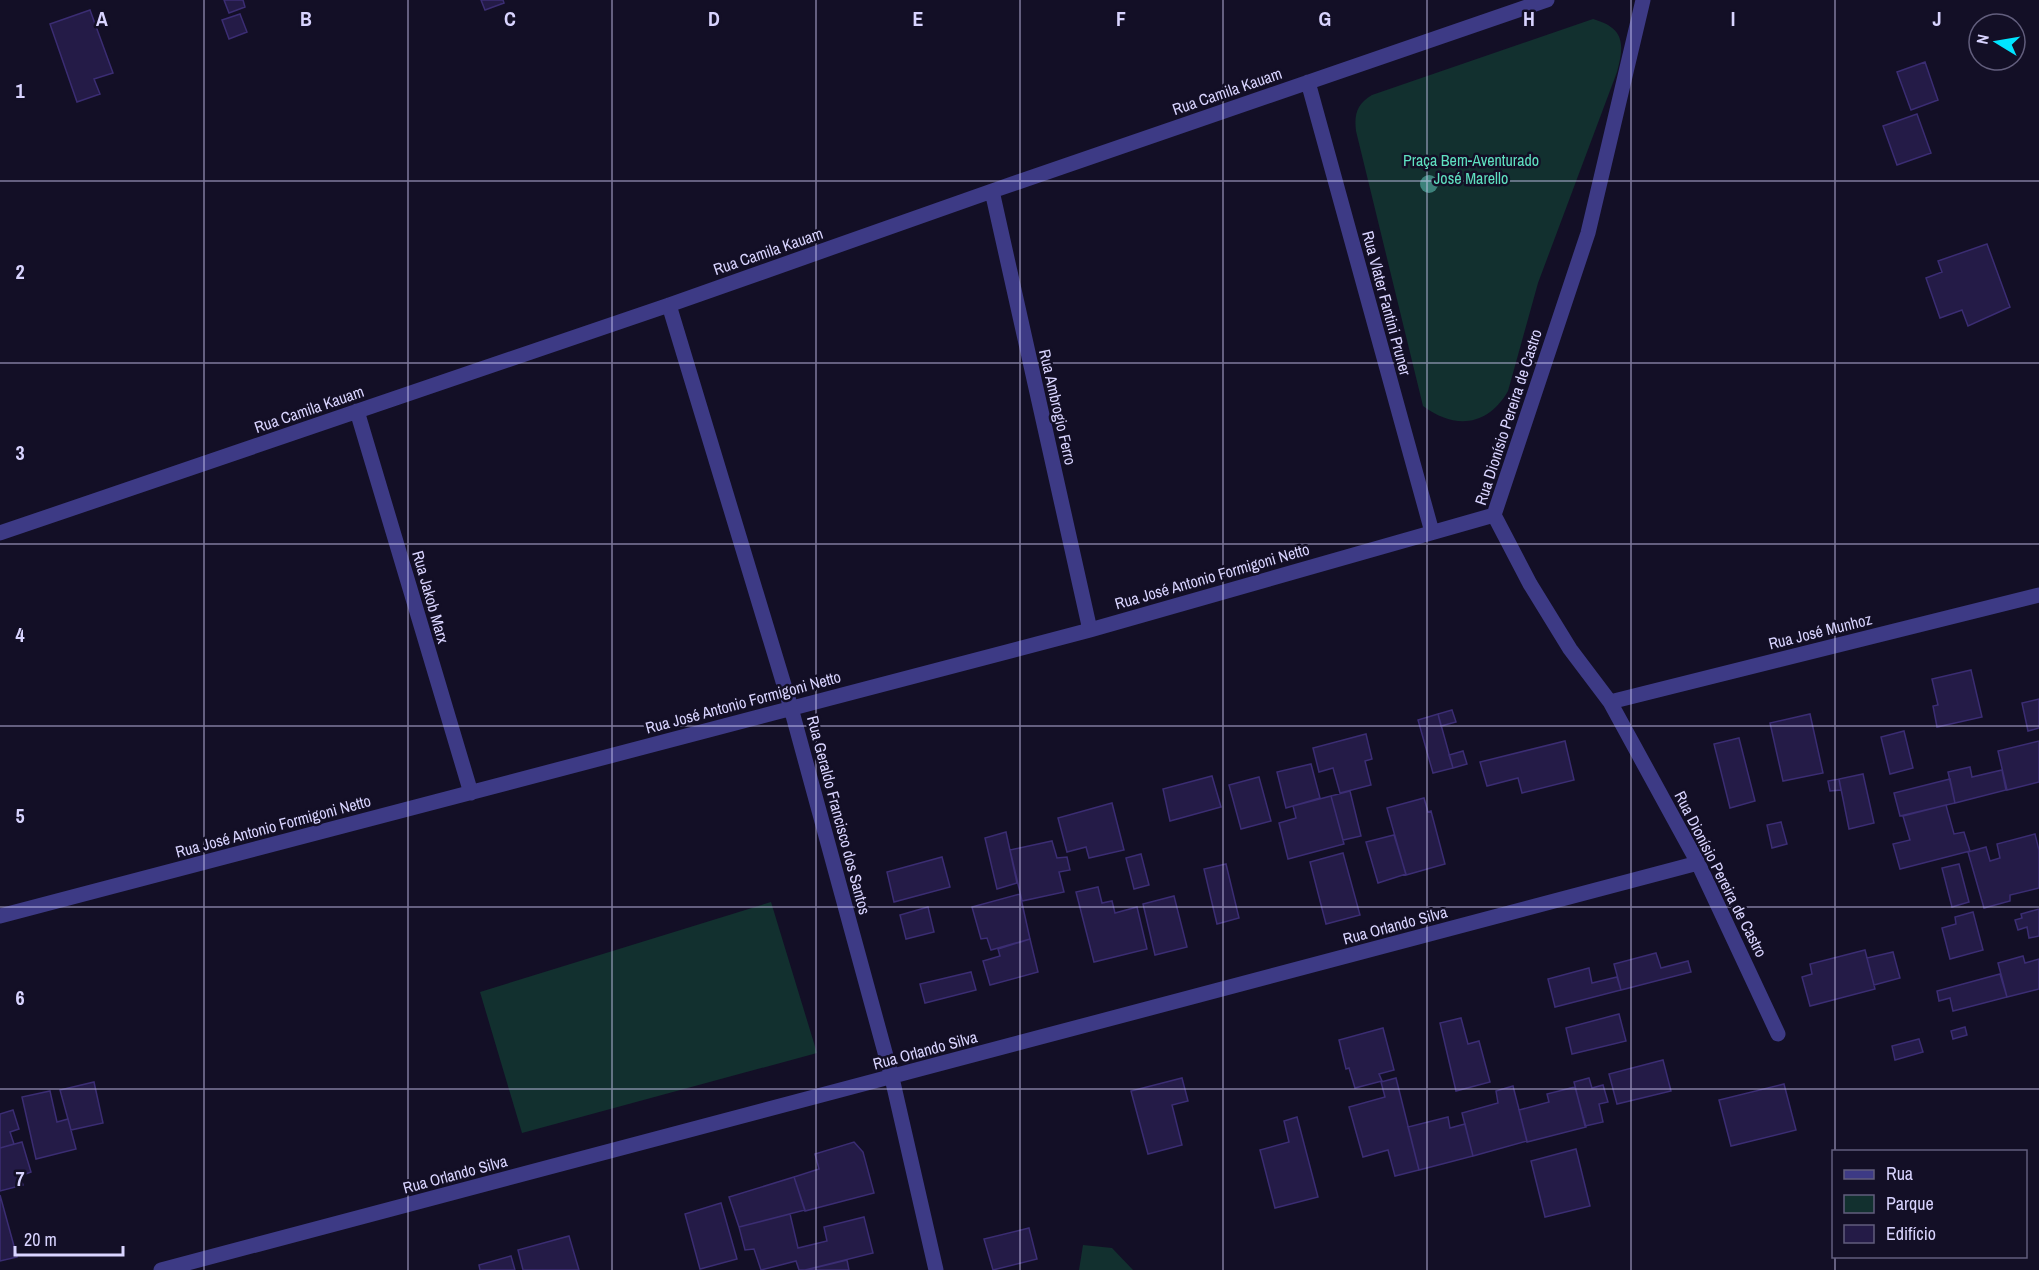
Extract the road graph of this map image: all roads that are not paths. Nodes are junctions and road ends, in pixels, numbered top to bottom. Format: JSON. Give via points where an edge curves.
{"nodes":[{"id":1,"x":1547,"y":0,"type":"edge"},
{"id":2,"x":1643,"y":0,"type":"edge"},
{"id":3,"x":1308,"y":82,"type":"junction"},
{"id":4,"x":992,"y":191,"type":"junction"},
{"id":5,"x":669,"y":305,"type":"junction"},
{"id":6,"x":357,"y":411,"type":"junction"},
{"id":7,"x":1494,"y":515,"type":"junction"},
{"id":8,"x":0,"y":532,"type":"edge"},
{"id":9,"x":1432,"y":532,"type":"junction"},
{"id":10,"x":2039,"y":595,"type":"edge"},
{"id":11,"x":1090,"y":630,"type":"junction"},
{"id":12,"x":1610,"y":702,"type":"junction"},
{"id":13,"x":791,"y":708,"type":"junction"},
{"id":14,"x":471,"y":793,"type":"junction"},
{"id":15,"x":1698,"y":863,"type":"junction"},
{"id":16,"x":0,"y":916,"type":"edge"},
{"id":17,"x":1778,"y":1034,"type":"dead end"},
{"id":18,"x":892,"y":1077,"type":"junction"},
{"id":19,"x":161,"y":1270,"type":"edge"},
{"id":20,"x":936,"y":1270,"type":"edge"}],
"edges":[{"from":1,"to":3,"type":"street","name":"Rua Camila Kauam"},
{"from":2,"to":7,"type":"street","name":"Rua Dionísio Pereira de Castro","via":[[1588,233]]},
{"from":3,"to":4,"type":"street","name":"Rua Camila Kauam"},
{"from":3,"to":9,"type":"street","name":"Rua Vlater Fantini Pruner"},
{"from":4,"to":5,"type":"street","name":"Rua Camila Kauam"},
{"from":4,"to":11,"type":"street","name":"Rua Ambrogio Ferro"},
{"from":5,"to":6,"type":"street","name":"Rua Camila Kauam"},
{"from":5,"to":13,"type":"street","name":"Rua Geraldo Francisco dos Santos"},
{"from":6,"to":8,"type":"street","name":"Rua Camila Kauam"},
{"from":6,"to":14,"type":"street","name":"Rua Jakob Marx"},
{"from":7,"to":9,"type":"street","name":"Rua José Antonio Formigoni Netto"},
{"from":7,"to":12,"type":"street","name":"Rua Dionísio Pereira de Castro","via":[[1570,649]]},
{"from":9,"to":11,"type":"street","name":"Rua José Antonio Formigoni Netto"},
{"from":10,"to":12,"type":"street","name":"Rua José Munhoz"},
{"from":11,"to":13,"type":"street","name":"Rua José Antonio Formigoni Netto"},
{"from":12,"to":15,"type":"street","name":"Rua Dionísio Pereira de Castro"},
{"from":13,"to":14,"type":"street","name":"Rua José Antonio Formigoni Netto"},
{"from":13,"to":18,"type":"street","name":"Rua Geraldo Francisco dos Santos"},
{"from":14,"to":16,"type":"street","name":"Rua José Antonio Formigoni Netto"},
{"from":15,"to":17,"type":"street","name":"Rua Dionísio Pereira de Castro"},
{"from":15,"to":18,"type":"street","name":"Rua Orlando Silva"},
{"from":18,"to":19,"type":"street","name":"Rua Orlando Silva"},
{"from":18,"to":20,"type":"street","name":"Rua Geraldo Francisco dos Santos"}]}
